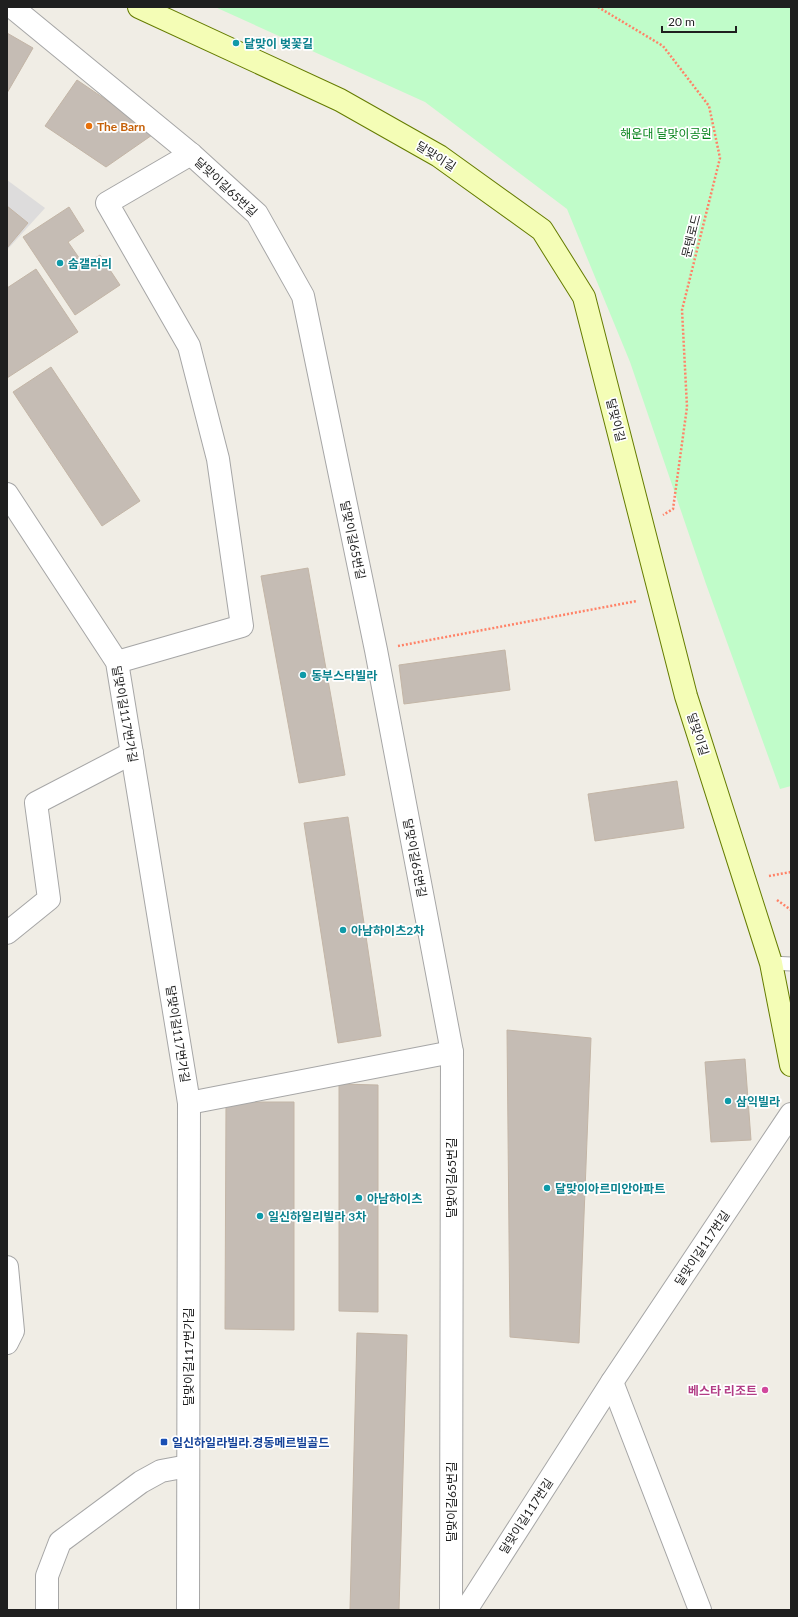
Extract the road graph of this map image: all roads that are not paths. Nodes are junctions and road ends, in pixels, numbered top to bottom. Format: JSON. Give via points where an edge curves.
{"nodes":[{"id":1,"x":12,"y":7,"type":"edge"},
{"id":2,"x":140,"y":7,"type":"edge"},
{"id":3,"x":191,"y":154,"type":"junction"},
{"id":4,"x":7,"y":494,"type":"edge"},
{"id":5,"x":117,"y":662,"type":"junction"},
{"id":6,"x":132,"y":753,"type":"junction"},
{"id":7,"x":7,"y":933,"type":"edge"},
{"id":8,"x":781,"y":964,"type":"edge"},
{"id":9,"x":452,"y":1052,"type":"junction"},
{"id":10,"x":791,"y":1065,"type":"edge"},
{"id":11,"x":189,"y":1103,"type":"junction"},
{"id":12,"x":791,"y":1114,"type":"edge"},
{"id":13,"x":7,"y":1268,"type":"edge"},
{"id":14,"x":7,"y":1343,"type":"edge"},
{"id":15,"x":612,"y":1382,"type":"junction"},
{"id":16,"x":188,"y":1466,"type":"junction"},
{"id":17,"x":47,"y":1610,"type":"edge"},
{"id":18,"x":188,"y":1610,"type":"edge"},
{"id":19,"x":451,"y":1610,"type":"edge"},
{"id":20,"x":466,"y":1610,"type":"edge"},
{"id":21,"x":700,"y":1610,"type":"edge"}],
"edges":[{"from":1,"to":3,"type":"street","name":"달맞이길65번길"},
{"from":2,"to":8,"type":"street","name":"달맞이길","via":[[340,100],[439,156],[542,230],[584,297],[686,696]]},
{"from":3,"to":5,"type":"street","name":"달맞이길65번길","via":[[107,203],[189,346],[218,459],[242,626]]},
{"from":3,"to":9,"type":"street","name":"달맞이길65번길","via":[[257,214],[303,296],[376,650]]},
{"from":4,"to":5,"type":"street","name":"달맞이길117번가길"},
{"from":5,"to":6,"type":"street","name":"달맞이길117번가길"},
{"from":6,"to":7,"type":"street","via":[[36,803],[49,899]]},
{"from":6,"to":11,"type":"street","name":"달맞이길117번가길"},
{"from":8,"to":10,"type":"street","name":"달맞이길"},
{"from":9,"to":11,"type":"street"},
{"from":9,"to":19,"type":"street","name":"달맞이길65번길"},
{"from":11,"to":16,"type":"street","name":"달맞이길117번가길"},
{"from":12,"to":15,"type":"street","name":"달맞이길117번길"},
{"from":13,"to":14,"type":"street","via":[[13,1331]]},
{"from":15,"to":20,"type":"street","name":"달맞이길117번길"},
{"from":15,"to":21,"type":"street"},
{"from":16,"to":17,"type":"street","via":[[161,1471],[141,1482],[60,1542],[47,1576]]},
{"from":16,"to":18,"type":"street","name":"달맞이길117번가길"}]}
